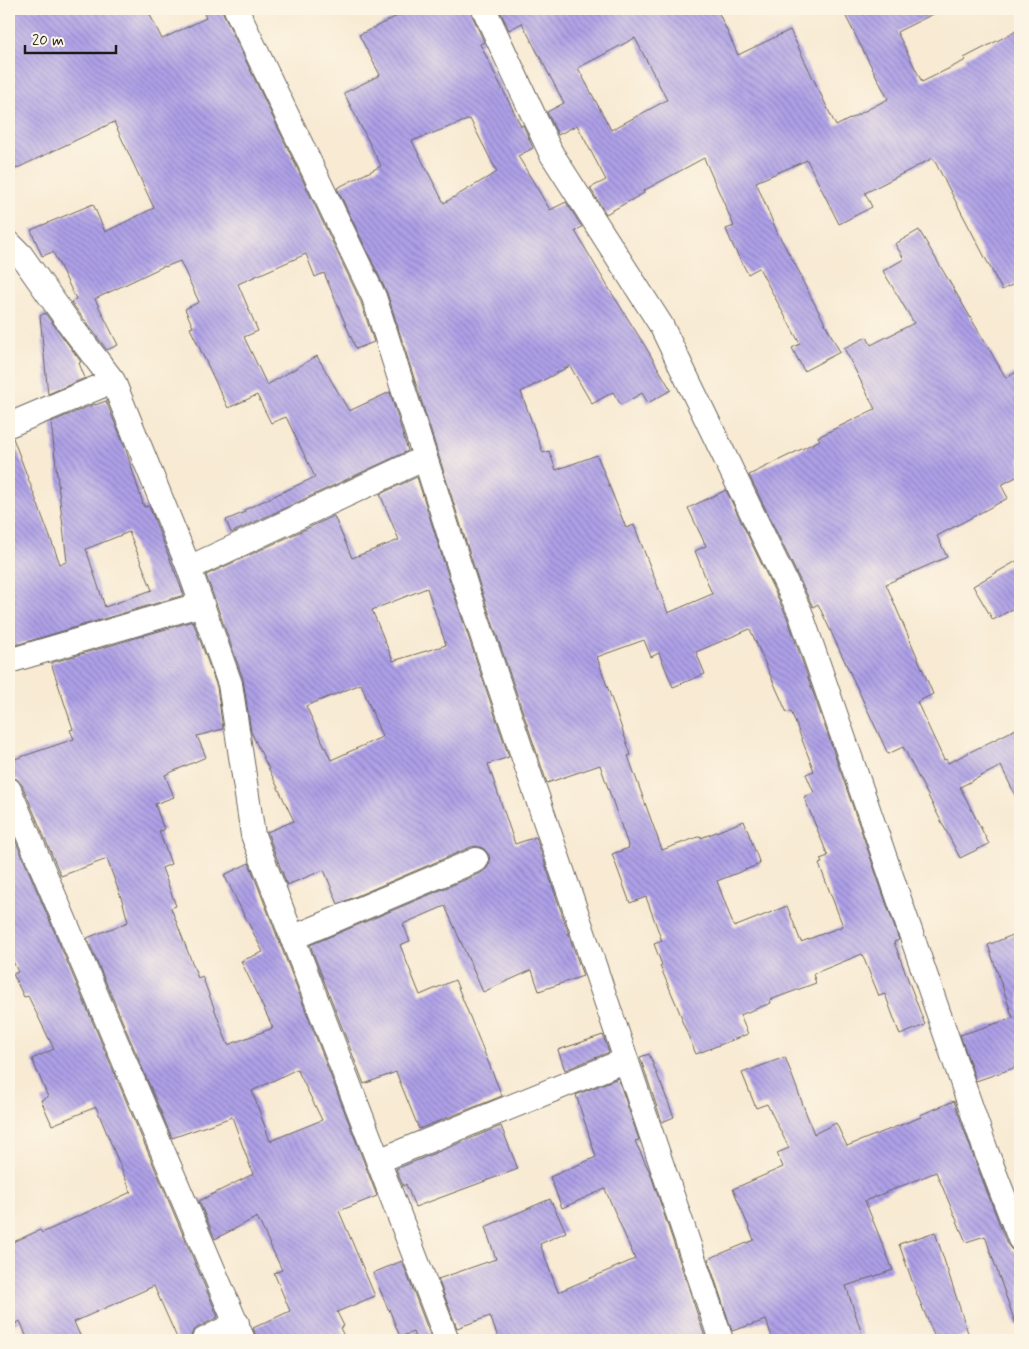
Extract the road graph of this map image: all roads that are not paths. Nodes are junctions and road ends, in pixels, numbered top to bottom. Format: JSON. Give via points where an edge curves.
{"nodes":[{"id":1,"x":236,"y":9,"type":"edge"},
{"id":2,"x":484,"y":9,"type":"edge"},
{"id":3,"x":9,"y":243,"type":"edge"},
{"id":4,"x":113,"y":381,"type":"junction"},
{"id":5,"x":9,"y":424,"type":"edge"},
{"id":6,"x":425,"y":458,"type":"junction"},
{"id":7,"x":189,"y":568,"type":"junction"},
{"id":8,"x":202,"y":604,"type":"junction"},
{"id":9,"x":9,"y":661,"type":"edge"},
{"id":10,"x":9,"y":790,"type":"edge"},
{"id":11,"x":476,"y":860,"type":"dead end"},
{"id":12,"x":292,"y":938,"type":"junction"},
{"id":13,"x":626,"y":1060,"type":"junction"},
{"id":14,"x":378,"y":1161,"type":"junction"},
{"id":15,"x":1020,"y":1239,"type":"edge"},
{"id":16,"x":240,"y":1332,"type":"edge"},
{"id":17,"x":204,"y":1340,"type":"edge"},
{"id":18,"x":447,"y":1340,"type":"edge"},
{"id":19,"x":721,"y":1340,"type":"edge"}],
"edges":[{"from":1,"to":6,"type":"street","via":[[374,297]]},
{"from":2,"to":15,"type":"street","via":[[551,153],[661,325],[800,612],[986,1150]]},
{"from":3,"to":4,"type":"street"},
{"from":4,"to":5,"type":"street"},
{"from":4,"to":7,"type":"street"},
{"from":6,"to":7,"type":"street"},
{"from":6,"to":13,"type":"street"},
{"from":7,"to":8,"type":"street"},
{"from":8,"to":9,"type":"street"},
{"from":8,"to":12,"type":"street","via":[[230,684],[253,835]]},
{"from":10,"to":16,"type":"street"},
{"from":11,"to":12,"type":"street"},
{"from":12,"to":14,"type":"street"},
{"from":13,"to":14,"type":"street"},
{"from":13,"to":19,"type":"street"},
{"from":14,"to":18,"type":"street"},
{"from":16,"to":17,"type":"street"}]}
